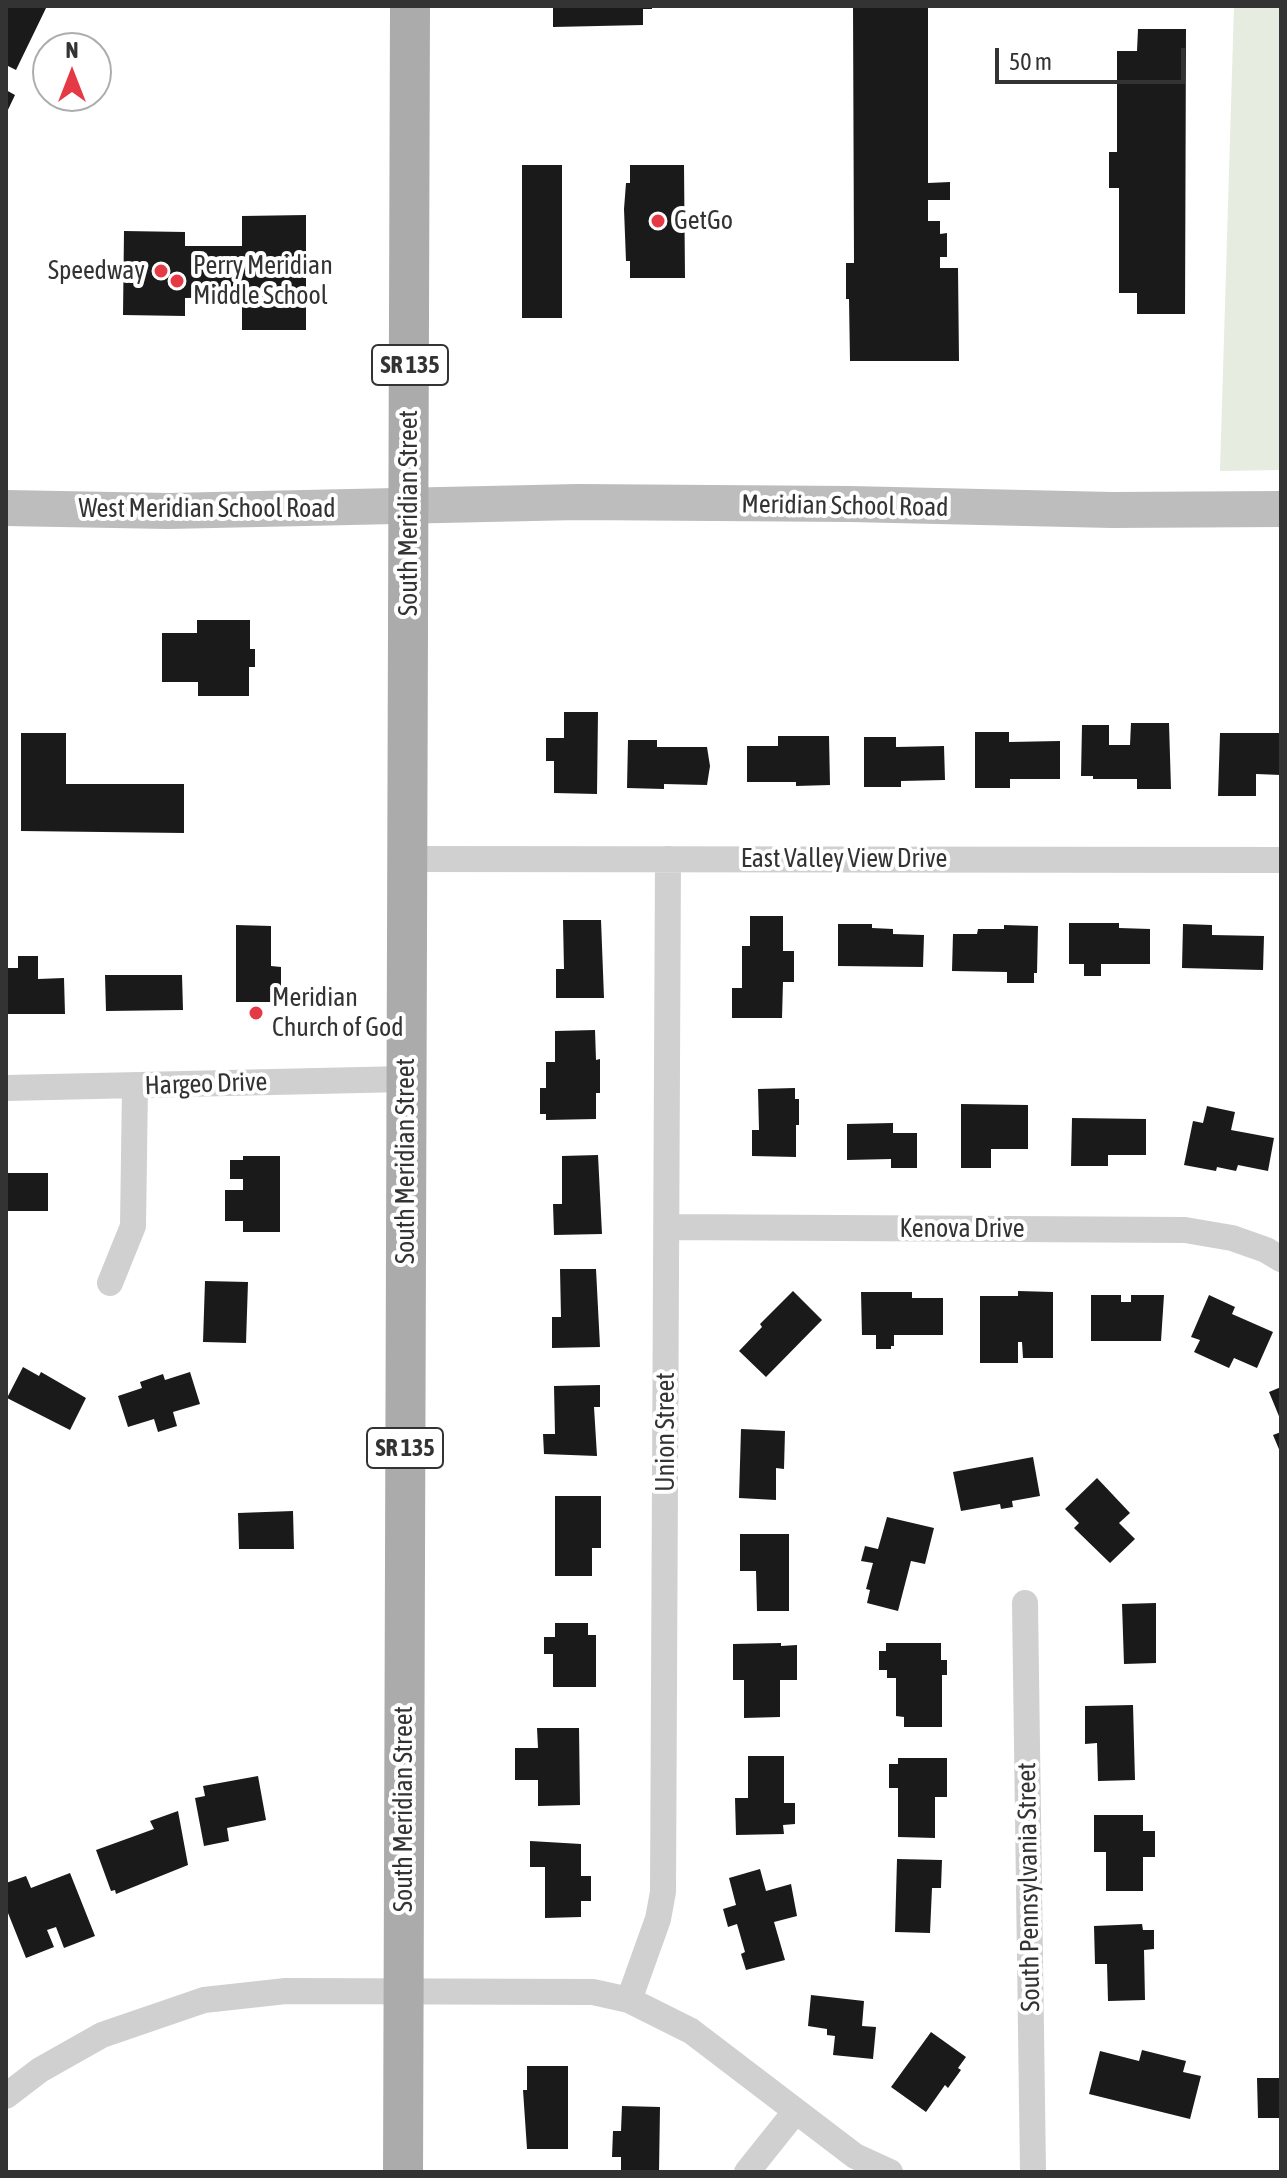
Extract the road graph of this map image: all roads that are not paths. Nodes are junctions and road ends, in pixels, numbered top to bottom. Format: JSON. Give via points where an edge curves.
{"nodes":[{"id":1,"x":410,"y":6,"type":"edge"},
{"id":2,"x":408,"y":505,"type":"junction"},
{"id":3,"x":6,"y":508,"type":"edge"},
{"id":4,"x":1281,"y":509,"type":"edge"},
{"id":5,"x":407,"y":859,"type":"junction"},
{"id":6,"x":668,"y":859,"type":"junction"},
{"id":7,"x":1281,"y":860,"type":"edge"},
{"id":8,"x":406,"y":1079,"type":"junction"},
{"id":9,"x":135,"y":1086,"type":"junction"},
{"id":10,"x":6,"y":1088,"type":"edge"},
{"id":11,"x":667,"y":1227,"type":"junction"},
{"id":12,"x":1281,"y":1259,"type":"edge"},
{"id":13,"x":110,"y":1283,"type":"dead end"},
{"id":14,"x":1025,"y":1603,"type":"dead end"},
{"id":15,"x":404,"y":1990,"type":"junction"},
{"id":16,"x":629,"y":2000,"type":"junction"},
{"id":17,"x":6,"y":2096,"type":"edge"},
{"id":18,"x":795,"y":2112,"type":"junction"},
{"id":19,"x":403,"y":2172,"type":"edge"},
{"id":20,"x":747,"y":2172,"type":"edge"},
{"id":21,"x":890,"y":2172,"type":"edge"},
{"id":22,"x":1033,"y":2172,"type":"edge"}],
"edges":[{"from":1,"to":2,"type":"main road","name":"South Meridian Street","number":"SR 135"},
{"from":2,"to":3,"type":"main road","name":"West Meridian School Road","via":[[168,511]]},
{"from":2,"to":4,"type":"main road","name":"Meridian School Road"},
{"from":2,"to":5,"type":"main road","name":"South Meridian Street","number":"SR 135"},
{"from":5,"to":6,"type":"street","name":"East Valley View Drive"},
{"from":5,"to":8,"type":"main road","name":"South Meridian Street","number":"SR 135"},
{"from":6,"to":7,"type":"street","name":"East Valley View Drive"},
{"from":6,"to":11,"type":"street","name":"Union Street"},
{"from":8,"to":9,"type":"street","name":"Hargeo Drive"},
{"from":8,"to":15,"type":"main road","name":"South Meridian Street","number":"SR 135"},
{"from":9,"to":10,"type":"street","name":"Hargeo Drive"},
{"from":9,"to":13,"type":"street","via":[[133,1226]]},
{"from":11,"to":12,"type":"street","name":"Kenova Drive","via":[[1185,1230],[1232,1238]]},
{"from":11,"to":16,"type":"street","name":"Union Street","via":[[663,1892]]},
{"from":14,"to":22,"type":"street","name":"South Pennsylvania Street"},
{"from":15,"to":16,"type":"street","via":[[593,1992]]},
{"from":15,"to":17,"type":"street","via":[[286,1991],[204,2000],[102,2035]]},
{"from":15,"to":19,"type":"main road","name":"South Meridian Street","number":"SR 135"},
{"from":16,"to":18,"type":"street","via":[[691,2031]]},
{"from":18,"to":20,"type":"street"},
{"from":18,"to":21,"type":"street","via":[[855,2156]]}]}
